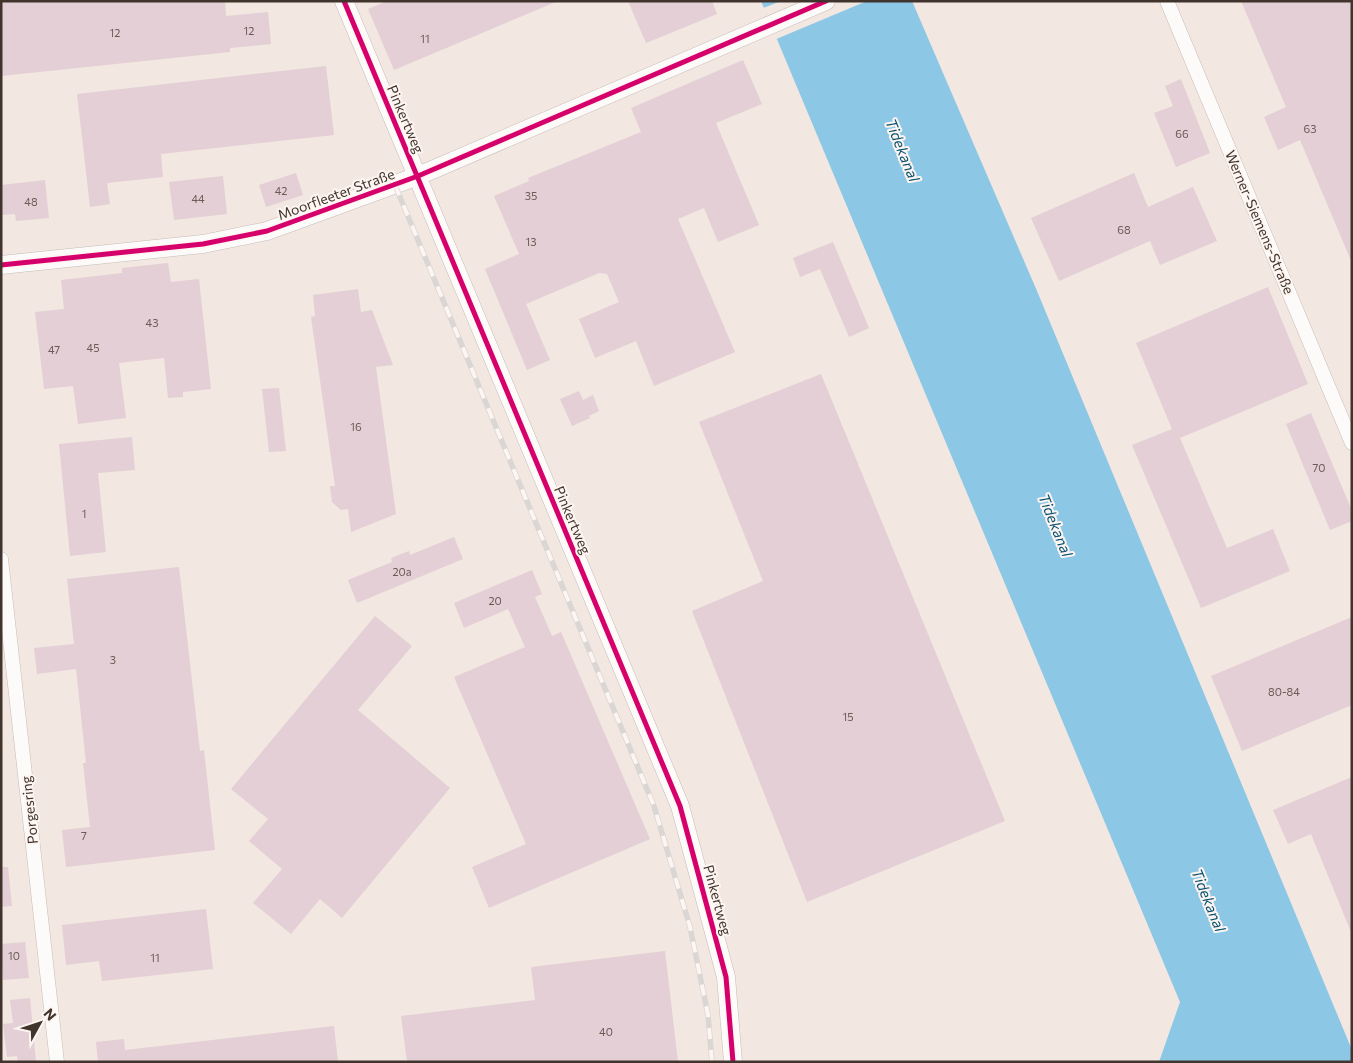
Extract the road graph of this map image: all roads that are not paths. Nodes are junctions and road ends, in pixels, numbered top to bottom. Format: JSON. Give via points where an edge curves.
{"nodes":[{"id":1,"x":344,"y":1,"type":"edge"},
{"id":2,"x":826,"y":1,"type":"edge"},
{"id":3,"x":1167,"y":1,"type":"edge"},
{"id":4,"x":418,"y":176,"type":"junction"},
{"id":5,"x":1,"y":264,"type":"edge"},
{"id":6,"x":1352,"y":443,"type":"edge"},
{"id":7,"x":1,"y":559,"type":"edge"},
{"id":8,"x":57,"y":1062,"type":"edge"},
{"id":9,"x":733,"y":1062,"type":"edge"}],
"edges":[{"from":1,"to":4,"type":"street","name":"Pinkertweg"},
{"from":2,"to":4,"type":"street","name":"Moorfleeter Straße"},
{"from":3,"to":6,"type":"street","name":"Werner-Siemens-Straße"},
{"from":4,"to":5,"type":"street","name":"Moorfleeter Straße","via":[[319,214],[233,239]]},
{"from":4,"to":9,"type":"street","name":"Pinkertweg","via":[[680,806],[726,977]]},
{"from":7,"to":8,"type":"street","name":"Porgesring"}]}
